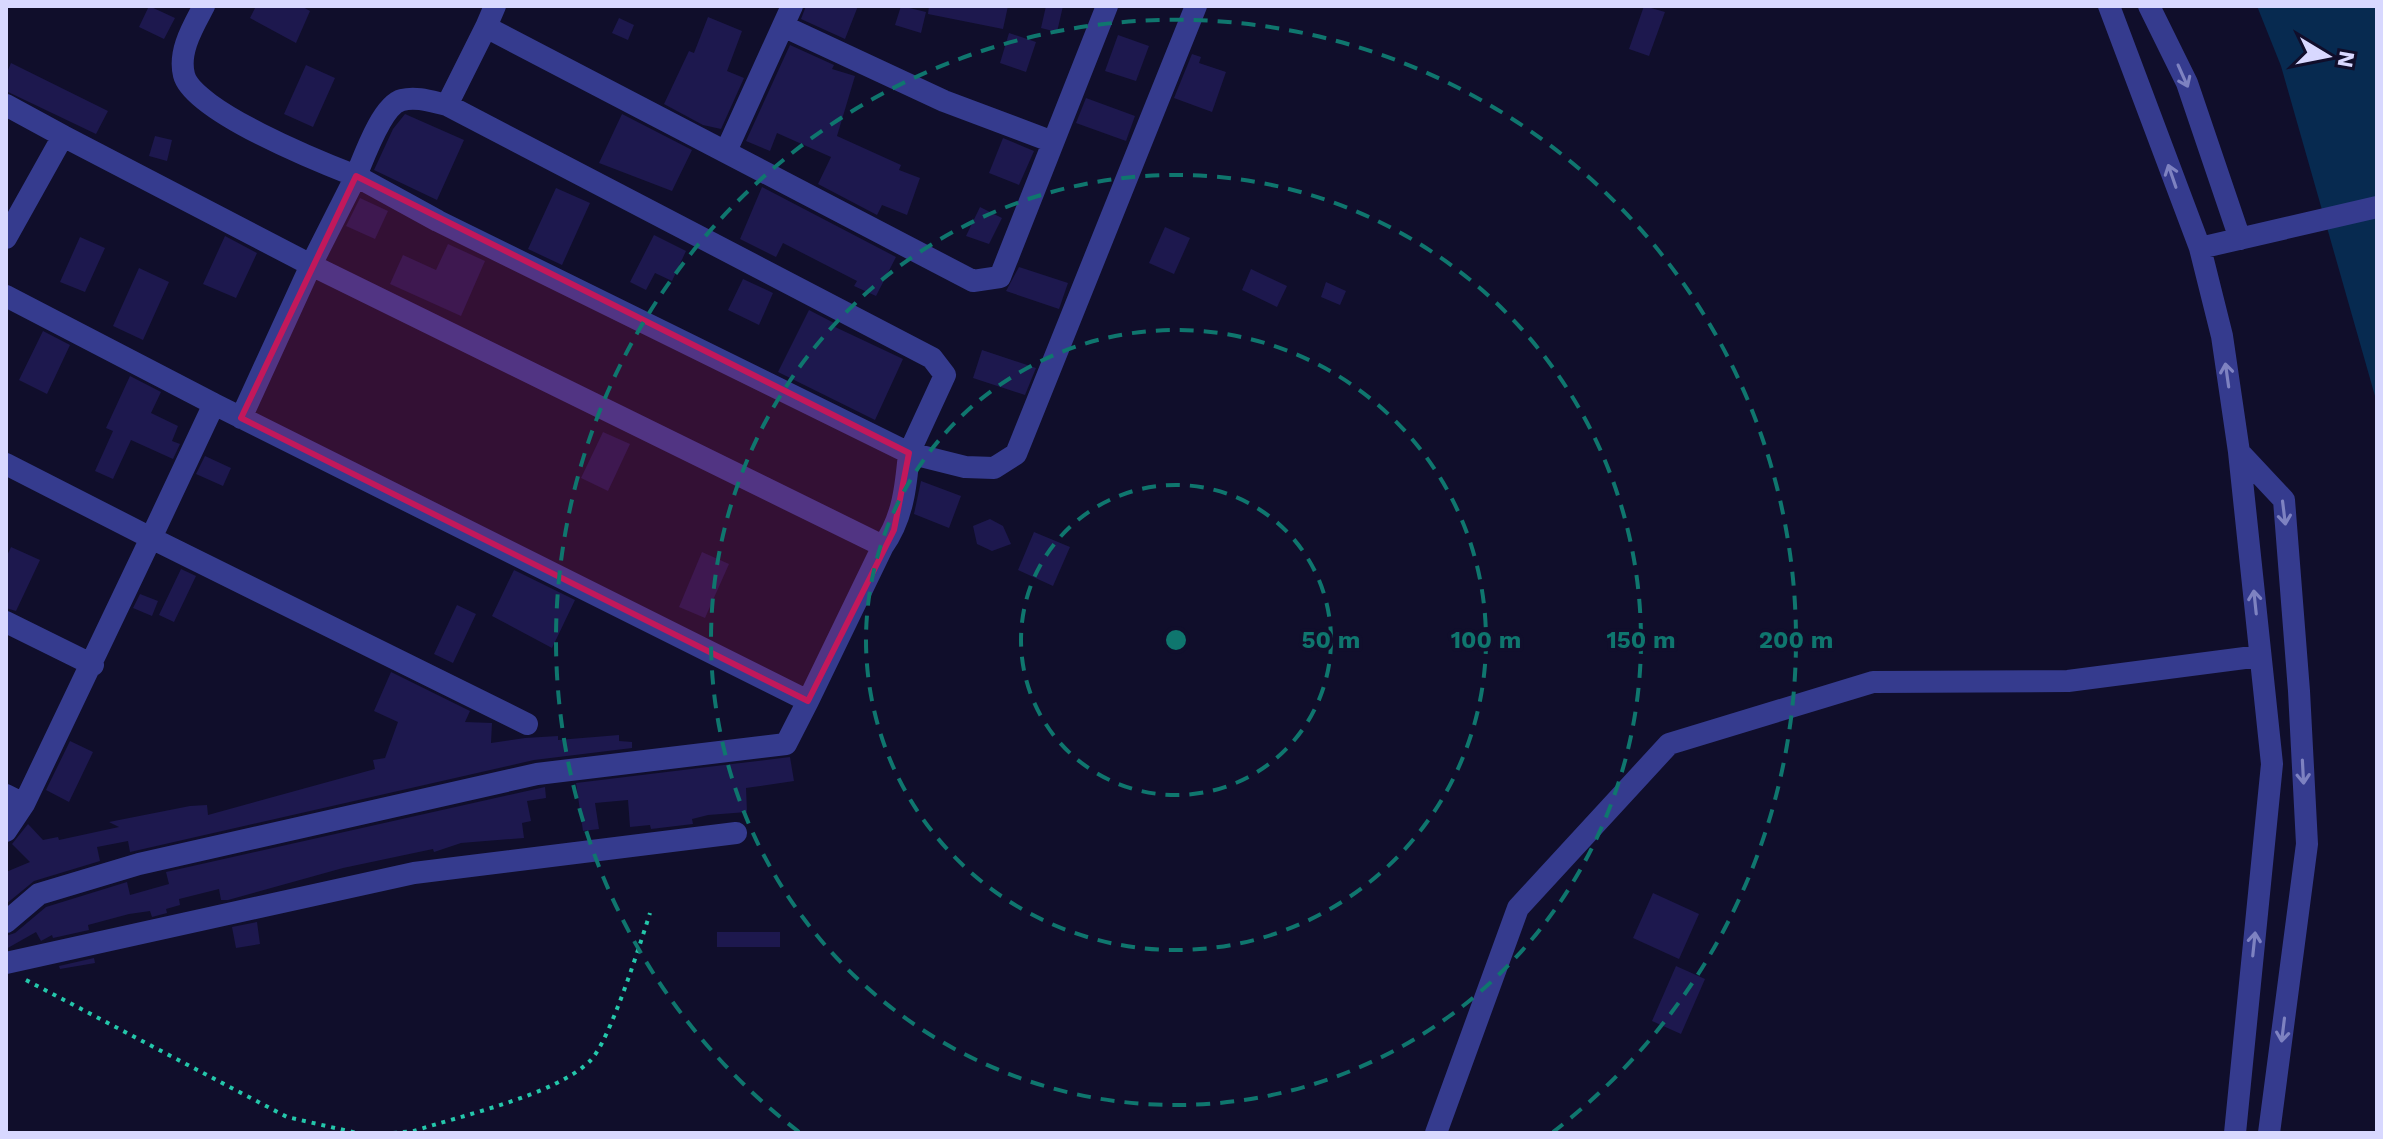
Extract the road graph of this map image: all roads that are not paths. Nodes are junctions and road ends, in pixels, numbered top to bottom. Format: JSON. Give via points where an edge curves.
{"nodes":[{"id":1,"x":204,"y":6,"type":"edge"},
{"id":2,"x":1107,"y":6,"type":"edge"},
{"id":3,"x":1196,"y":6,"type":"edge"},
{"id":4,"x":2109,"y":6,"type":"edge"},
{"id":5,"x":2149,"y":6,"type":"edge"},
{"id":6,"x":491,"y":16,"type":"edge"},
{"id":7,"x":787,"y":16,"type":"edge"},
{"id":8,"x":6,"y":105,"type":"edge"},
{"id":9,"x":447,"y":105,"type":"junction"},
{"id":10,"x":63,"y":136,"type":"junction"},
{"id":11,"x":1053,"y":142,"type":"junction"},
{"id":12,"x":727,"y":149,"type":"junction"},
{"id":13,"x":356,"y":176,"type":"junction"},
{"id":14,"x":2377,"y":207,"type":"edge"},
{"id":15,"x":11,"y":215,"type":"edge"},
{"id":16,"x":6,"y":238,"type":"edge"},
{"id":17,"x":2240,"y":239,"type":"junction"},
{"id":18,"x":2200,"y":248,"type":"junction"},
{"id":19,"x":311,"y":265,"type":"junction"},
{"id":20,"x":6,"y":296,"type":"edge"},
{"id":21,"x":214,"y":404,"type":"junction"},
{"id":22,"x":241,"y":418,"type":"junction"},
{"id":23,"x":2239,"y":452,"type":"junction"},
{"id":24,"x":909,"y":453,"type":"junction"},
{"id":25,"x":6,"y":464,"type":"edge"},
{"id":26,"x":151,"y":538,"type":"junction"},
{"id":27,"x":883,"y":546,"type":"junction"},
{"id":28,"x":6,"y":622,"type":"edge"},
{"id":29,"x":2260,"y":656,"type":"junction"},
{"id":30,"x":93,"y":665,"type":"junction"},
{"id":31,"x":808,"y":701,"type":"junction"},
{"id":32,"x":527,"y":724,"type":"dead end"},
{"id":33,"x":15,"y":799,"type":"edge"},
{"id":34,"x":6,"y":831,"type":"edge"},
{"id":35,"x":736,"y":833,"type":"dead end"},
{"id":36,"x":6,"y":922,"type":"edge"},
{"id":37,"x":13,"y":970,"type":"edge"},
{"id":38,"x":1436,"y":1133,"type":"edge"},
{"id":39,"x":2235,"y":1133,"type":"edge"},
{"id":40,"x":2269,"y":1133,"type":"edge"}],
"edges":[{"from":1,"to":13,"type":"street","via":[[182,58],[188,86],[196,96],[310,159]]},
{"from":2,"to":11,"type":"street"},
{"from":3,"to":24,"type":"street","via":[[1016,454],[994,468],[965,467]]},
{"from":18,"to":4,"type":"street","one_way":true},
{"from":5,"to":17,"type":"street","one_way":true,"via":[[2187,83]]},
{"from":6,"to":9,"type":"street"},
{"from":6,"to":12,"type":"street"},
{"from":7,"to":11,"type":"street","via":[[944,101]]},
{"from":7,"to":12,"type":"street"},
{"from":8,"to":10,"type":"street"},
{"from":9,"to":13,"type":"street","via":[[399,100],[387,112]]},
{"from":9,"to":24,"type":"street","via":[[932,358],[945,375]]},
{"from":10,"to":15,"type":"street"},
{"from":10,"to":19,"type":"street"},
{"from":11,"to":12,"type":"street","via":[[1000,277],[973,281]]},
{"from":13,"to":19,"type":"street"},
{"from":13,"to":24,"type":"street"},
{"from":14,"to":17,"type":"street"},
{"from":15,"to":16,"type":"street"},
{"from":17,"to":18,"type":"street"},
{"from":23,"to":18,"type":"street","one_way":true,"via":[[2222,336]]},
{"from":19,"to":22,"type":"street"},
{"from":19,"to":27,"type":"street"},
{"from":20,"to":21,"type":"street"},
{"from":21,"to":22,"type":"street"},
{"from":21,"to":26,"type":"street"},
{"from":22,"to":31,"type":"street"},
{"from":29,"to":23,"type":"street","one_way":true},
{"from":23,"to":40,"type":"street","one_way":true,"via":[[2284,500],[2306,829]]},
{"from":24,"to":27,"type":"street","via":[[905,493],[894,530]]},
{"from":25,"to":26,"type":"street"},
{"from":26,"to":30,"type":"street"},
{"from":26,"to":32,"type":"street"},
{"from":27,"to":31,"type":"street"},
{"from":28,"to":30,"type":"street"},
{"from":29,"to":38,"type":"street","via":[[2068,681],[1873,682],[1669,744],[1518,908]]},
{"from":39,"to":29,"type":"street","one_way":true,"via":[[2272,764]]},
{"from":30,"to":33,"type":"street"},
{"from":31,"to":36,"type":"street","via":[[786,744],[537,774],[139,864],[39,894]]},
{"from":33,"to":34,"type":"street"},
{"from":35,"to":37,"type":"street","via":[[414,873]]}]}
